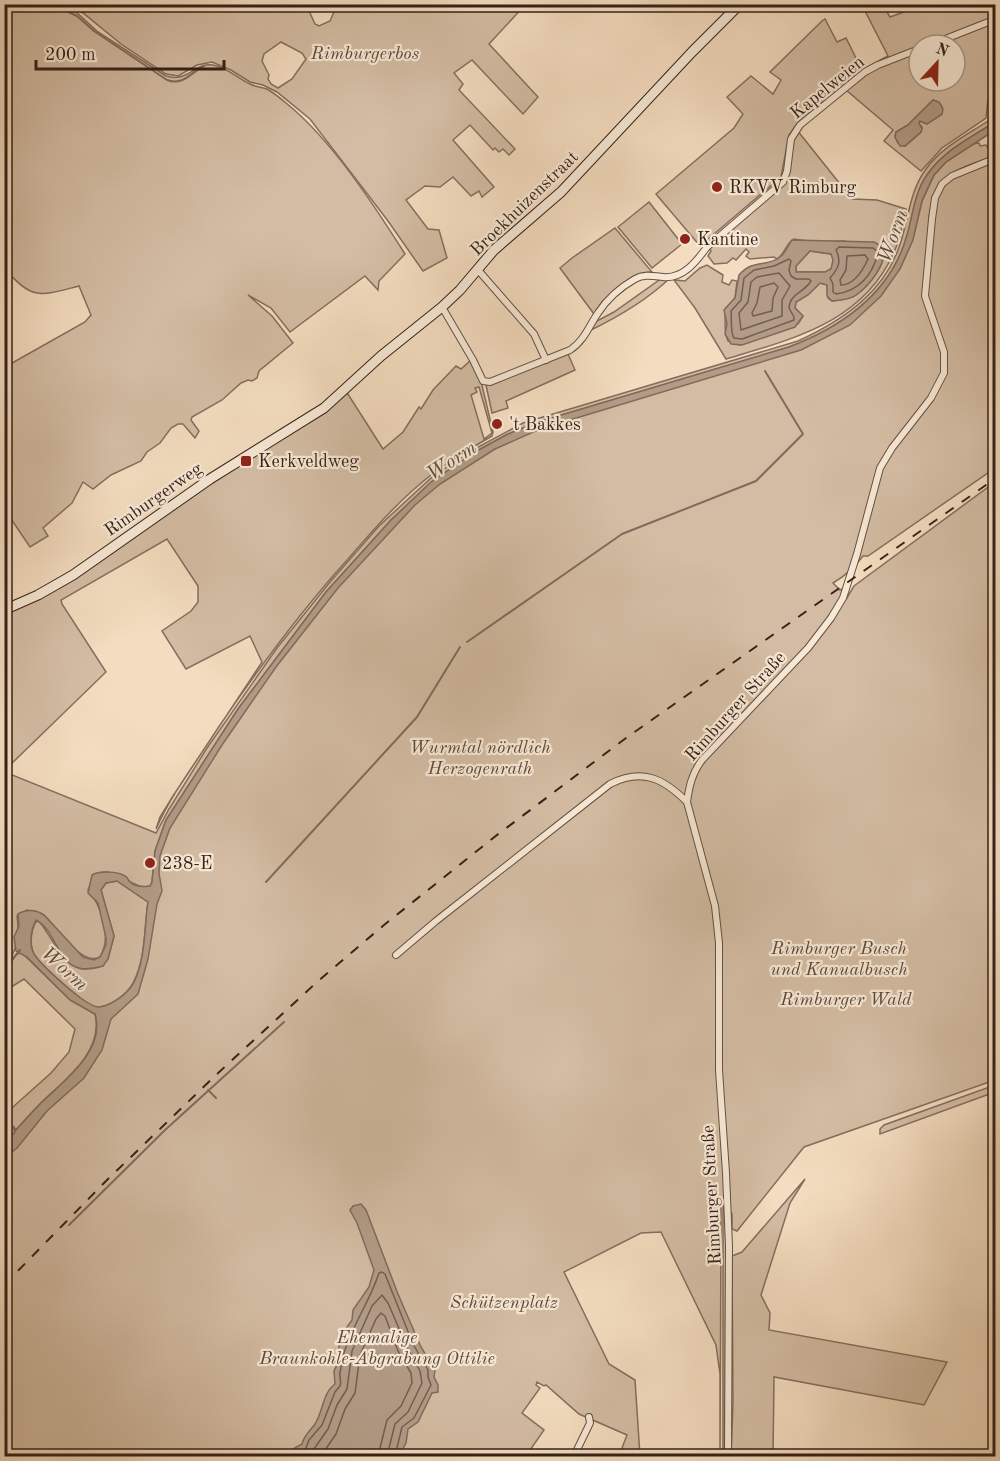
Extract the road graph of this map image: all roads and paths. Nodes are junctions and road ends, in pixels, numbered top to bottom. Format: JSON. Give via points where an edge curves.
{"nodes":[{"id":1,"x":740,"y":4,"type":"edge"},
{"id":2,"x":996,"y":19,"type":"edge"},
{"id":3,"x":960,"y":33,"type":"edge"},
{"id":4,"x":907,"y":54,"type":"edge"},
{"id":5,"x":996,"y":158,"type":"edge"},
{"id":6,"x":478,"y":270,"type":"junction"},
{"id":7,"x":442,"y":307,"type":"junction"},
{"id":8,"x":546,"y":360,"type":"junction"},
{"id":9,"x":318,"y":412,"type":"joint"},
{"id":10,"x":4,"y":610,"type":"edge"},
{"id":11,"x":687,"y":802,"type":"junction"},
{"id":12,"x":396,"y":955,"type":"dead end"},
{"id":13,"x":589,"y":1417,"type":"dead end"},
{"id":14,"x":574,"y":1456,"type":"edge"},
{"id":15,"x":728,"y":1456,"type":"edge"}],
"edges":[{"from":1,"to":6,"type":"street","name":"Broekhuizenstraat","via":[[561,192],[494,250]]},
{"from":2,"to":3,"type":"street"},
{"from":4,"to":8,"type":"street","name":"Kapelweien","via":[[865,72],[800,124],[791,139],[783,182],[707,247],[700,259],[670,277],[636,278],[609,300],[576,346]]},
{"from":5,"to":11,"type":"street","name":"Rimburger Straße","via":[[952,176],[942,184],[935,198],[925,296],[944,352],[944,373],[931,398],[880,468],[843,598],[808,648],[696,767]]},
{"from":6,"to":7,"type":"street","name":"Broekhuizenstraat"},
{"from":6,"to":8,"type":"street","via":[[534,334]]},
{"from":7,"to":8,"type":"street","name":"Kapelweien","via":[[483,381]]},
{"from":7,"to":9,"type":"street","name":"Broekhuizenstraat"},
{"from":9,"to":10,"type":"street","name":"Rimburgerweg","via":[[210,479],[73,575]]},
{"from":11,"to":12,"type":"street","via":[[668,785],[645,776],[628,776],[610,784]]},
{"from":11,"to":15,"type":"street","name":"Rimburger Straße","via":[[715,906],[719,943],[719,1070],[729,1246]]},
{"from":13,"to":14,"type":"street","via":[[590,1423]]}]}
